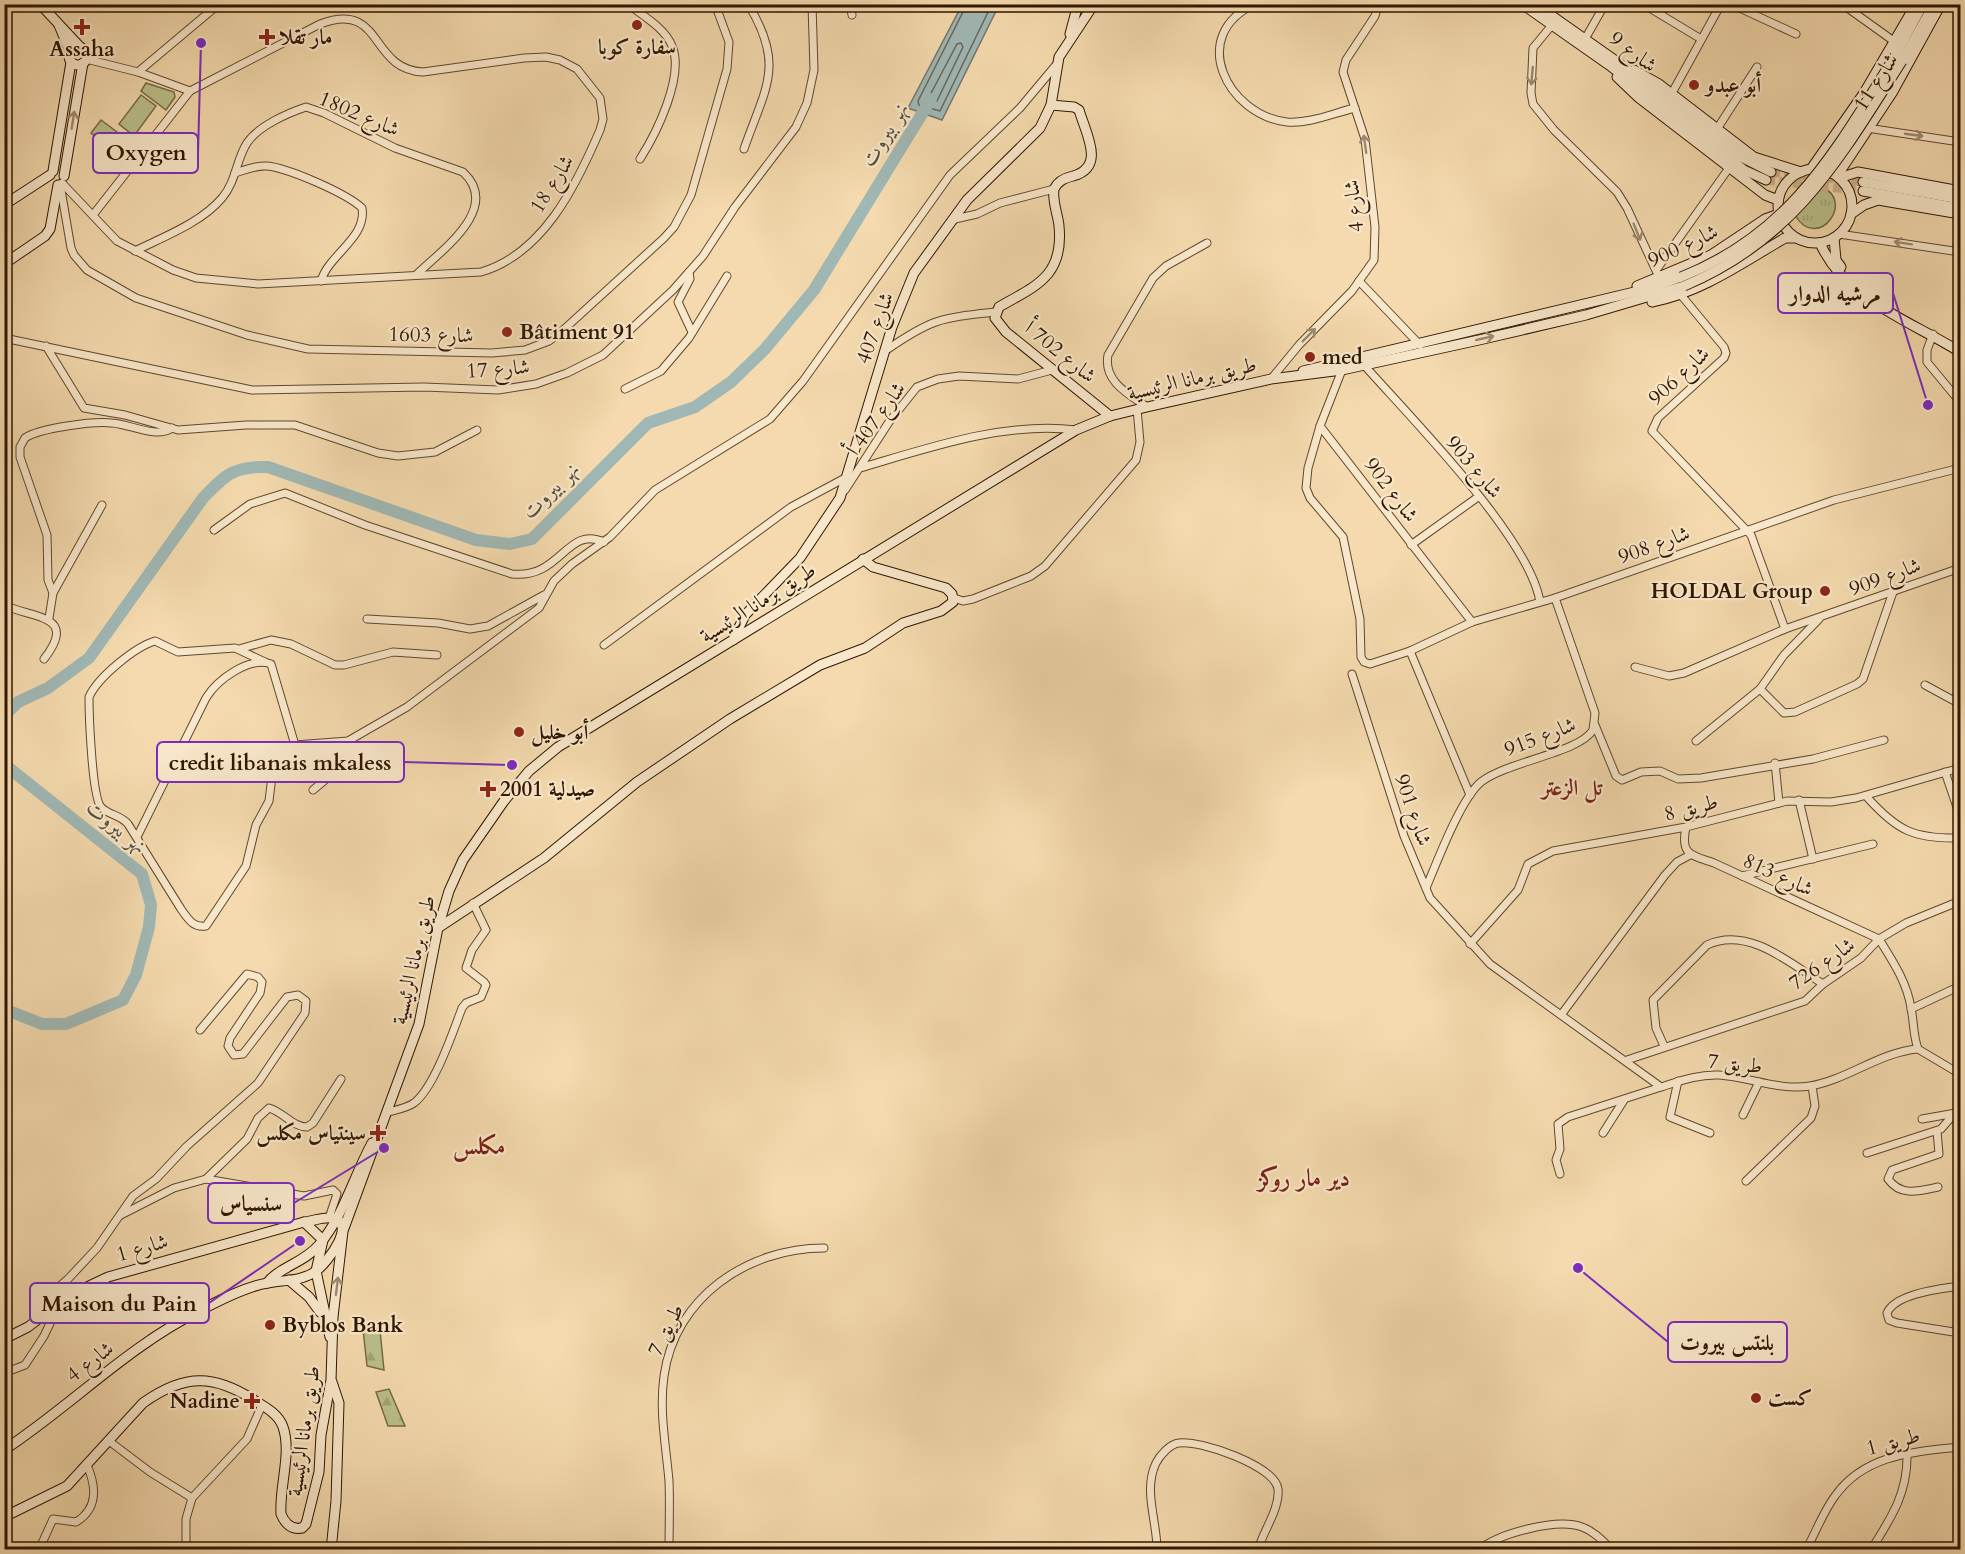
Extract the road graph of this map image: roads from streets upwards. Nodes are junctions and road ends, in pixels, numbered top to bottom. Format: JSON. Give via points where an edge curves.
{"nodes":[{"id":1,"x":40,"y":4,"type":"edge"},
{"id":2,"x":219,"y":4,"type":"edge"},
{"id":3,"x":628,"y":4,"type":"edge"},
{"id":4,"x":715,"y":4,"type":"edge"},
{"id":5,"x":748,"y":4,"type":"edge"},
{"id":6,"x":812,"y":4,"type":"edge"},
{"id":7,"x":850,"y":4,"type":"edge"},
{"id":8,"x":1078,"y":4,"type":"edge"},
{"id":9,"x":1094,"y":4,"type":"edge"},
{"id":10,"x":1255,"y":4,"type":"edge"},
{"id":11,"x":1378,"y":4,"type":"edge"},
{"id":12,"x":1522,"y":4,"type":"edge"},
{"id":13,"x":1535,"y":4,"type":"edge"},
{"id":14,"x":1605,"y":4,"type":"edge"},
{"id":15,"x":1643,"y":4,"type":"edge"},
{"id":16,"x":1721,"y":4,"type":"edge"},
{"id":17,"x":1731,"y":4,"type":"edge"},
{"id":18,"x":1842,"y":4,"type":"edge"},
{"id":19,"x":1916,"y":4,"type":"edge"},
{"id":20,"x":1923,"y":4,"type":"edge"},
{"id":21,"x":1934,"y":4,"type":"edge"},
{"id":22,"x":1941,"y":4,"type":"edge"},
{"id":23,"x":852,"y":15,"type":"dead end"},
{"id":24,"x":57,"y":20,"type":"junction"},
{"id":25,"x":1552,"y":25,"type":"junction"},
{"id":26,"x":1796,"y":34,"type":"dead end"},
{"id":27,"x":1069,"y":39,"type":"junction"},
{"id":28,"x":1585,"y":39,"type":"junction"},
{"id":29,"x":1701,"y":39,"type":"junction"},
{"id":30,"x":1895,"y":42,"type":"junction"},
{"id":31,"x":82,"y":49,"type":"junction"},
{"id":32,"x":70,"y":57,"type":"junction"},
{"id":33,"x":1898,"y":58,"type":"junction"},
{"id":34,"x":84,"y":61,"type":"junction"},
{"id":35,"x":1612,"y":63,"type":"junction"},
{"id":36,"x":1056,"y":65,"type":"junction"},
{"id":37,"x":1757,"y":67,"type":"dead end"},
{"id":38,"x":4,"y":69,"type":"edge"},
{"id":39,"x":138,"y":72,"type":"junction"},
{"id":40,"x":190,"y":91,"type":"junction"},
{"id":41,"x":1672,"y":93,"type":"junction"},
{"id":42,"x":1051,"y":105,"type":"junction"},
{"id":43,"x":1355,"y":108,"type":"junction"},
{"id":44,"x":4,"y":116,"type":"edge"},
{"id":45,"x":1867,"y":128,"type":"junction"},
{"id":46,"x":1712,"y":130,"type":"junction"},
{"id":47,"x":1960,"y":142,"type":"edge"},
{"id":48,"x":744,"y":149,"type":"dead end"},
{"id":49,"x":639,"y":159,"type":"dead end"},
{"id":50,"x":1729,"y":168,"type":"junction"},
{"id":51,"x":1806,"y":171,"type":"junction"},
{"id":52,"x":52,"y":173,"type":"junction"},
{"id":53,"x":235,"y":173,"type":"junction"},
{"id":54,"x":1838,"y":177,"type":"junction"},
{"id":55,"x":61,"y":182,"type":"junction"},
{"id":56,"x":1054,"y":189,"type":"junction"},
{"id":57,"x":1960,"y":191,"type":"edge"},
{"id":58,"x":1960,"y":199,"type":"edge"},
{"id":59,"x":1778,"y":200,"type":"junction"},
{"id":60,"x":4,"y":205,"type":"edge"},
{"id":61,"x":1960,"y":208,"type":"edge"},
{"id":62,"x":1779,"y":214,"type":"junction"},
{"id":63,"x":1851,"y":214,"type":"junction"},
{"id":64,"x":1960,"y":214,"type":"edge"},
{"id":65,"x":93,"y":215,"type":"junction"},
{"id":66,"x":955,"y":219,"type":"junction"},
{"id":67,"x":1837,"y":236,"type":"junction"},
{"id":68,"x":1794,"y":238,"type":"junction"},
{"id":69,"x":1207,"y":243,"type":"dead end"},
{"id":70,"x":1820,"y":243,"type":"junction"},
{"id":71,"x":135,"y":251,"type":"junction"},
{"id":72,"x":1960,"y":252,"type":"edge"},
{"id":73,"x":4,"y":264,"type":"edge"},
{"id":74,"x":689,"y":272,"type":"junction"},
{"id":75,"x":1658,"y":273,"type":"junction"},
{"id":76,"x":417,"y":274,"type":"junction"},
{"id":77,"x":727,"y":276,"type":"dead end"},
{"id":78,"x":321,"y":281,"type":"junction"},
{"id":79,"x":1359,"y":281,"type":"junction"},
{"id":80,"x":1682,"y":286,"type":"junction"},
{"id":81,"x":1598,"y":301,"type":"junction"},
{"id":82,"x":995,"y":312,"type":"junction"},
{"id":83,"x":1898,"y":316,"type":"junction"},
{"id":84,"x":692,"y":332,"type":"junction"},
{"id":85,"x":1933,"y":334,"type":"junction"},
{"id":86,"x":4,"y":338,"type":"edge"},
{"id":87,"x":1420,"y":345,"type":"junction"},
{"id":88,"x":46,"y":346,"type":"junction"},
{"id":89,"x":885,"y":351,"type":"junction"},
{"id":90,"x":1960,"y":352,"type":"edge"},
{"id":91,"x":1364,"y":364,"type":"junction"},
{"id":92,"x":1052,"y":370,"type":"junction"},
{"id":93,"x":1342,"y":370,"type":"junction"},
{"id":94,"x":1284,"y":377,"type":"junction"},
{"id":95,"x":1271,"y":379,"type":"junction"},
{"id":96,"x":625,"y":389,"type":"dead end"},
{"id":97,"x":1960,"y":402,"type":"edge"},
{"id":98,"x":1142,"y":408,"type":"junction"},
{"id":99,"x":1110,"y":416,"type":"junction"},
{"id":100,"x":1320,"y":426,"type":"junction"},
{"id":101,"x":172,"y":428,"type":"junction"},
{"id":102,"x":477,"y":430,"type":"dead end"},
{"id":103,"x":1076,"y":430,"type":"junction"},
{"id":104,"x":860,"y":468,"type":"junction"},
{"id":105,"x":1960,"y":468,"type":"edge"},
{"id":106,"x":845,"y":478,"type":"junction"},
{"id":107,"x":843,"y":492,"type":"junction"},
{"id":108,"x":1478,"y":497,"type":"junction"},
{"id":109,"x":102,"y":505,"type":"dead end"},
{"id":110,"x":214,"y":530,"type":"dead end"},
{"id":111,"x":1747,"y":530,"type":"junction"},
{"id":112,"x":604,"y":542,"type":"junction"},
{"id":113,"x":1411,"y":545,"type":"junction"},
{"id":114,"x":863,"y":559,"type":"junction"},
{"id":115,"x":1960,"y":568,"type":"edge"},
{"id":116,"x":1893,"y":592,"type":"junction"},
{"id":117,"x":53,"y":593,"type":"junction"},
{"id":118,"x":544,"y":595,"type":"junction"},
{"id":119,"x":954,"y":598,"type":"junction"},
{"id":120,"x":1555,"y":598,"type":"junction"},
{"id":121,"x":1540,"y":602,"type":"junction"},
{"id":122,"x":4,"y":605,"type":"edge"},
{"id":123,"x":1820,"y":617,"type":"junction"},
{"id":124,"x":49,"y":618,"type":"junction"},
{"id":125,"x":367,"y":619,"type":"dead end"},
{"id":126,"x":1472,"y":622,"type":"junction"},
{"id":127,"x":1785,"y":629,"type":"junction"},
{"id":128,"x":733,"y":640,"type":"junction"},
{"id":129,"x":604,"y":645,"type":"dead end"},
{"id":130,"x":239,"y":649,"type":"junction"},
{"id":131,"x":1410,"y":651,"type":"junction"},
{"id":132,"x":437,"y":656,"type":"dead end"},
{"id":133,"x":44,"y":659,"type":"dead end"},
{"id":134,"x":265,"y":662,"type":"junction"},
{"id":135,"x":1635,"y":666,"type":"dead end"},
{"id":136,"x":1352,"y":674,"type":"dead end"},
{"id":137,"x":1925,"y":685,"type":"dead end"},
{"id":138,"x":1760,"y":689,"type":"junction"},
{"id":139,"x":1960,"y":704,"type":"edge"},
{"id":140,"x":1595,"y":725,"type":"junction"},
{"id":141,"x":1884,"y":740,"type":"dead end"},
{"id":142,"x":348,"y":741,"type":"junction"},
{"id":143,"x":1696,"y":741,"type":"dead end"},
{"id":144,"x":295,"y":745,"type":"junction"},
{"id":145,"x":1775,"y":763,"type":"junction"},
{"id":146,"x":1960,"y":768,"type":"edge"},
{"id":147,"x":1945,"y":772,"type":"junction"},
{"id":148,"x":313,"y":790,"type":"dead end"},
{"id":149,"x":1470,"y":795,"type":"junction"},
{"id":150,"x":1866,"y":796,"type":"junction"},
{"id":151,"x":1799,"y":801,"type":"junction"},
{"id":152,"x":1779,"y":803,"type":"junction"},
{"id":153,"x":1960,"y":816,"type":"edge"},
{"id":154,"x":1686,"y":827,"type":"junction"},
{"id":155,"x":137,"y":837,"type":"junction"},
{"id":156,"x":1960,"y":838,"type":"edge"},
{"id":157,"x":1873,"y":844,"type":"dead end"},
{"id":158,"x":1690,"y":855,"type":"junction"},
{"id":159,"x":1813,"y":859,"type":"junction"},
{"id":160,"x":1742,"y":876,"type":"junction"},
{"id":161,"x":1426,"y":888,"type":"junction"},
{"id":162,"x":1960,"y":901,"type":"edge"},
{"id":163,"x":473,"y":903,"type":"junction"},
{"id":164,"x":438,"y":928,"type":"junction"},
{"id":165,"x":1879,"y":939,"type":"junction"},
{"id":166,"x":1470,"y":944,"type":"junction"},
{"id":167,"x":1823,"y":984,"type":"junction"},
{"id":168,"x":1960,"y":986,"type":"edge"},
{"id":169,"x":1911,"y":1009,"type":"junction"},
{"id":170,"x":1561,"y":1015,"type":"junction"},
{"id":171,"x":200,"y":1030,"type":"dead end"},
{"id":172,"x":1664,"y":1046,"type":"junction"},
{"id":173,"x":1918,"y":1049,"type":"junction"},
{"id":174,"x":1627,"y":1060,"type":"junction"},
{"id":175,"x":1960,"y":1074,"type":"edge"},
{"id":176,"x":341,"y":1079,"type":"dead end"},
{"id":177,"x":1678,"y":1082,"type":"junction"},
{"id":178,"x":1759,"y":1082,"type":"junction"},
{"id":179,"x":1812,"y":1086,"type":"junction"},
{"id":180,"x":1661,"y":1087,"type":"junction"},
{"id":181,"x":1624,"y":1100,"type":"junction"},
{"id":182,"x":1958,"y":1110,"type":"edge"},
{"id":183,"x":388,"y":1113,"type":"junction"},
{"id":184,"x":1743,"y":1115,"type":"dead end"},
{"id":185,"x":1922,"y":1119,"type":"dead end"},
{"id":186,"x":380,"y":1131,"type":"junction"},
{"id":187,"x":1937,"y":1131,"type":"junction"},
{"id":188,"x":1603,"y":1133,"type":"dead end"},
{"id":189,"x":1710,"y":1134,"type":"dead end"},
{"id":190,"x":1867,"y":1153,"type":"dead end"},
{"id":191,"x":1560,"y":1174,"type":"dead end"},
{"id":192,"x":206,"y":1179,"type":"junction"},
{"id":193,"x":1746,"y":1181,"type":"dead end"},
{"id":194,"x":1938,"y":1186,"type":"dead end"},
{"id":195,"x":121,"y":1215,"type":"junction"},
{"id":196,"x":334,"y":1219,"type":"junction"},
{"id":197,"x":304,"y":1222,"type":"junction"},
{"id":198,"x":344,"y":1231,"type":"junction"},
{"id":199,"x":323,"y":1240,"type":"junction"},
{"id":200,"x":824,"y":1248,"type":"dead end"},
{"id":201,"x":316,"y":1272,"type":"junction"},
{"id":202,"x":289,"y":1280,"type":"junction"},
{"id":203,"x":267,"y":1283,"type":"junction"},
{"id":204,"x":1960,"y":1286,"type":"edge"},
{"id":205,"x":55,"y":1306,"type":"junction"},
{"id":206,"x":325,"y":1320,"type":"junction"},
{"id":207,"x":1960,"y":1333,"type":"edge"},
{"id":208,"x":4,"y":1339,"type":"edge"},
{"id":209,"x":332,"y":1342,"type":"junction"},
{"id":210,"x":4,"y":1373,"type":"edge"},
{"id":211,"x":331,"y":1380,"type":"junction"},
{"id":212,"x":262,"y":1405,"type":"junction"},
{"id":213,"x":109,"y":1441,"type":"junction"},
{"id":214,"x":1960,"y":1447,"type":"edge"},
{"id":215,"x":4,"y":1450,"type":"edge"},
{"id":216,"x":1907,"y":1454,"type":"junction"},
{"id":217,"x":87,"y":1465,"type":"junction"},
{"id":218,"x":192,"y":1498,"type":"junction"},
{"id":219,"x":4,"y":1517,"type":"edge"},
{"id":220,"x":1157,"y":1549,"type":"edge"},
{"id":221,"x":39,"y":1550,"type":"edge"},
{"id":222,"x":186,"y":1550,"type":"edge"},
{"id":223,"x":331,"y":1550,"type":"edge"},
{"id":224,"x":669,"y":1550,"type":"edge"},
{"id":225,"x":1151,"y":1550,"type":"edge"},
{"id":226,"x":1258,"y":1550,"type":"edge"},
{"id":227,"x":1479,"y":1550,"type":"edge"},
{"id":228,"x":1612,"y":1550,"type":"edge"},
{"id":229,"x":1806,"y":1550,"type":"edge"},
{"id":230,"x":1871,"y":1550,"type":"edge"}],
"edges":[{"from":1,"to":24,"type":"street"},
{"from":2,"to":39,"type":"street"},
{"from":3,"to":49,"type":"street","via":[[666,36],[674,55],[674,72],[663,115],[656,135]]},
{"from":4,"to":55,"type":"street","name":"شارع 1603","via":[[729,42],[727,69],[691,195],[674,227],[561,332],[525,350],[492,353],[308,349],[136,298],[93,275],[74,255],[63,212]]},
{"from":5,"to":48,"type":"street","via":[[767,42],[770,64],[762,102]]},
{"from":6,"to":74,"type":"street","name":"شارع 17","via":[[814,70],[802,114]]},
{"from":7,"to":23,"type":"street"},
{"from":8,"to":27,"type":"street"},
{"from":9,"to":27,"type":"street"},
{"from":10,"to":43,"type":"street","via":[[1231,21],[1218,49],[1223,71],[1243,102],[1263,115],[1287,122]]},
{"from":11,"to":43,"type":"street","name":"شارع 4","via":[[1375,16],[1344,66],[1344,78]]},
{"from":12,"to":25,"type":"street"},
{"from":13,"to":28,"type":"street","name":"شارع 9"},
{"from":14,"to":28,"type":"street"},
{"from":15,"to":29,"type":"street"},
{"from":16,"to":29,"type":"street"},
{"from":17,"to":26,"type":"street"},
{"from":18,"to":30,"type":"street"},
{"from":19,"to":30,"type":"street","name":"شارع 11"},
{"from":20,"to":33,"type":"street"},
{"from":21,"to":33,"type":"street","name":"شارع 11"},
{"from":22,"to":45,"type":"street","name":"شارع 11","via":[[1892,93]]},
{"from":24,"to":31,"type":"street"},
{"from":24,"to":32,"type":"street"},
{"from":25,"to":35,"type":"street"},
{"from":25,"to":75,"type":"street","one_way":true,"via":[[1533,48],[1533,104],[1617,192]]},
{"from":27,"to":36,"type":"street","name":"شارع 407"},
{"from":28,"to":35,"type":"street","name":"شارع 9"},
{"from":29,"to":41,"type":"street"},
{"from":30,"to":51,"type":"street","name":"شارع 11"},
{"from":31,"to":32,"type":"street","via":[[74,48]]},
{"from":31,"to":34,"type":"street"},
{"from":32,"to":34,"type":"street","via":[[75,64]]},
{"from":32,"to":52,"type":"street"},
{"from":33,"to":80,"type":"street","bridge":true,"via":[[1840,158],[1796,212],[1740,258]]},
{"from":34,"to":39,"type":"street"},
{"from":55,"to":34,"type":"street","one_way":true},
{"from":35,"to":41,"type":"street"},
{"from":35,"to":46,"type":"street","name":"شارع 9"},
{"from":35,"to":46,"type":"street","via":[[1744,170],[1768,176]]},
{"from":35,"to":50,"type":"street","via":[[1618,79],[1639,98]]},
{"from":36,"to":42,"type":"street","name":"شارع 407"},
{"from":36,"to":112,"type":"street","via":[[1020,108],[950,175],[780,409],[763,425],[661,486]]},
{"from":37,"to":46,"type":"street"},
{"from":38,"to":44,"type":"street"},
{"from":39,"to":40,"type":"street"},
{"from":40,"to":65,"type":"street"},
{"from":40,"to":76,"type":"street","name":"شارع 18","via":[[341,16],[365,24],[391,60],[407,70],[423,72],[546,57],[577,69],[600,98],[603,119],[570,193],[536,239],[507,263],[492,268],[461,274]]},
{"from":41,"to":46,"type":"street"},
{"from":42,"to":56,"type":"street","via":[[1079,110],[1092,158],[1086,171],[1061,180]]},
{"from":42,"to":66,"type":"street","name":"شارع 407","via":[[1040,128],[971,195]]},
{"from":79,"to":43,"type":"street","name":"شارع 4","one_way":true,"via":[[1374,260],[1376,245],[1365,139]]},
{"from":45,"to":47,"type":"street","one_way":true},
{"from":45,"to":54,"type":"street","name":"شارع 11"},
{"from":46,"to":51,"type":"street","via":[[1754,157]]},
{"from":50,"to":59,"type":"street","via":[[1764,195]]},
{"from":50,"to":75,"type":"street"},
{"from":51,"to":54,"type":"street","via":[[1824,171]]},
{"from":51,"to":59,"type":"street","via":[[1790,178]]},
{"from":52,"to":55,"type":"street","via":[[51,182]]},
{"from":52,"to":60,"type":"street"},
{"from":53,"to":71,"type":"street","name":"شارع 1802","via":[[227,191],[208,211]]},
{"from":53,"to":76,"type":"street","name":"شارع 1802","via":[[247,142],[268,126],[306,107],[394,147],[463,172],[477,199],[470,222]]},
{"from":53,"to":78,"type":"street","via":[[271,166],[335,191],[362,208],[355,235],[331,261]]},
{"from":54,"to":57,"type":"street","via":[[1858,172]]},
{"from":54,"to":63,"type":"street","via":[[1847,189]]},
{"from":55,"to":65,"type":"street","name":"شارع 18"},
{"from":55,"to":73,"type":"street","via":[[50,229]]},
{"from":56,"to":66,"type":"street"},
{"from":56,"to":82,"type":"street","name":"شارع 702 أ","via":[[1059,233],[1050,270],[1039,285]]},
{"from":58,"to":61,"type":"street","via":[[1863,186]]},
{"from":59,"to":62,"type":"street"},
{"from":62,"to":68,"type":"street"},
{"from":62,"to":75,"type":"street","name":"شارع 900","via":[[1711,255]]},
{"from":63,"to":64,"type":"street","via":[[1878,200]]},
{"from":63,"to":67,"type":"street"},
{"from":65,"to":71,"type":"street","name":"شارع 18","via":[[117,241]]},
{"from":66,"to":89,"type":"street","name":"شارع 407","via":[[914,273]]},
{"from":67,"to":70,"type":"street"},
{"from":72,"to":67,"type":"street","one_way":true},
{"from":67,"to":83,"type":"street","via":[[1837,262]]},
{"from":68,"to":70,"type":"street"},
{"from":68,"to":80,"type":"street","name":"شارع 900","via":[[1785,238],[1718,279]]},
{"from":69,"to":98,"type":"street","via":[[1153,278],[1108,355],[1107,368],[1112,379]]},
{"from":70,"to":83,"type":"street","via":[[1855,288]]},
{"from":71,"to":78,"type":"street","name":"شارع 18","via":[[172,270],[212,281]]},
{"from":74,"to":84,"type":"street","via":[[690,279],[678,302]]},
{"from":74,"to":88,"type":"street","name":"شارع 17","via":[[603,355],[545,382],[511,389],[245,389]]},
{"from":75,"to":81,"type":"street","name":"شارع 900"},
{"from":76,"to":78,"type":"street","name":"شارع 18"},
{"from":77,"to":84,"type":"street"},
{"from":79,"to":87,"type":"street"},
{"from":95,"to":79,"type":"street","name":"شارع 4","one_way":true},
{"from":80,"to":81,"type":"street"},
{"from":91,"to":80,"type":"street","one_way":true,"via":[[1622,305]]},
{"from":80,"to":111,"type":"street","name":"شارع 906","via":[[1726,353],[1658,418],[1652,430]]},
{"from":81,"to":87,"type":"street"},
{"from":82,"to":89,"type":"street","name":"شارع 702 أ","via":[[935,320]]},
{"from":82,"to":92,"type":"street","name":"شارع 702 أ","via":[[998,324]]},
{"from":83,"to":85,"type":"street"},
{"from":84,"to":96,"type":"street","via":[[661,371]]},
{"from":85,"to":90,"type":"street"},
{"from":85,"to":97,"type":"street","via":[[1927,362]]},
{"from":86,"to":88,"type":"street","name":"شارع 17"},
{"from":87,"to":94,"type":"street"},
{"from":88,"to":101,"type":"street","via":[[84,408]]},
{"from":89,"to":106,"type":"street","name":"شارع 407"},
{"from":91,"to":93,"type":"street"},
{"from":91,"to":108,"type":"street","name":"شارع 903"},
{"from":92,"to":99,"type":"street","name":"شارع 702 أ"},
{"from":92,"to":104,"type":"street","name":"شارع 407 أ","via":[[1018,379],[959,376],[917,387]]},
{"from":93,"to":94,"type":"street"},
{"from":93,"to":100,"type":"street"},
{"from":94,"to":95,"type":"street","name":"طريق برمانا الرئيسية"},
{"from":95,"to":98,"type":"street","name":"طريق برمانا الرئيسية"},
{"from":98,"to":99,"type":"street","name":"طريق برمانا الرئيسية"},
{"from":98,"to":119,"type":"street","via":[[1136,460],[1045,566],[1032,576],[973,598]]},
{"from":99,"to":103,"type":"street","name":"طريق برمانا الرئيسية"},
{"from":100,"to":113,"type":"street","name":"شارع 902"},
{"from":100,"to":131,"type":"street","name":"شارع 908","via":[[1306,488],[1343,537],[1360,619],[1364,662],[1376,664]]},
{"from":101,"to":102,"type":"street","via":[[295,425],[378,453],[406,457],[435,452]]},
{"from":101,"to":117,"type":"street","via":[[164,432],[97,422],[25,438],[20,457],[47,535],[48,580]]},
{"from":103,"to":104,"type":"street","via":[[1044,427],[978,437]]},
{"from":103,"to":114,"type":"street","name":"طريق برمانا الرئيسية"},
{"from":104,"to":107,"type":"street","name":"شارع 407 أ"},
{"from":105,"to":111,"type":"street","name":"شارع 908","via":[[1834,500]]},
{"from":106,"to":107,"type":"street","name":"شارع 407"},
{"from":106,"to":129,"type":"street","via":[[791,507]]},
{"from":107,"to":128,"type":"street","name":"شارع 407","via":[[800,558],[745,615]]},
{"from":108,"to":113,"type":"street"},
{"from":108,"to":121,"type":"street","name":"شارع 903","via":[[1511,539]]},
{"from":109,"to":117,"type":"street"},
{"from":110,"to":112,"type":"street","via":[[250,504],[285,493],[365,525],[512,574],[537,573],[581,539],[590,537]]},
{"from":111,"to":120,"type":"street","name":"شارع 908"},
{"from":111,"to":127,"type":"street"},
{"from":112,"to":118,"type":"street","via":[[572,564]]},
{"from":113,"to":126,"type":"street","name":"شارع 902"},
{"from":114,"to":119,"type":"street","via":[[873,567],[946,588]]},
{"from":114,"to":128,"type":"street","name":"طريق برمانا الرئيسية"},
{"from":115,"to":116,"type":"street","name":"شارع 909"},
{"from":116,"to":123,"type":"street","name":"شارع 909"},
{"from":116,"to":138,"type":"street","via":[[1868,670],[1857,684],[1795,712],[1784,713]]},
{"from":117,"to":124,"type":"street"},
{"from":118,"to":125,"type":"street","via":[[488,626],[470,629]]},
{"from":118,"to":142,"type":"street","via":[[539,609],[525,620],[407,707]]},
{"from":119,"to":163,"type":"street","via":[[947,609],[903,623],[865,648],[820,665],[730,719],[637,782],[544,858]]},
{"from":120,"to":121,"type":"street","name":"شارع 908"},
{"from":120,"to":140,"type":"street","name":"شارع 915","via":[[1595,713]]},
{"from":121,"to":126,"type":"street","name":"شارع 908"},
{"from":122,"to":124,"type":"street"},
{"from":123,"to":127,"type":"street","name":"شارع 909"},
{"from":123,"to":138,"type":"street","via":[[1784,655]]},
{"from":124,"to":133,"type":"street","via":[[56,636]]},
{"from":126,"to":131,"type":"street","name":"شارع 908"},
{"from":127,"to":135,"type":"street","name":"شارع 909","via":[[1677,675]]},
{"from":128,"to":164,"type":"street","name":"طريق برمانا الرئيسية","via":[[558,747],[529,771],[463,860],[448,891]]},
{"from":130,"to":132,"type":"street","via":[[271,640],[291,644],[335,665],[393,652]]},
{"from":130,"to":134,"type":"street"},
{"from":130,"to":155,"type":"street","via":[[178,652],[153,642],[117,665],[91,694],[96,796],[102,808],[125,819]]},
{"from":131,"to":149,"type":"street"},
{"from":134,"to":144,"type":"street","via":[[276,672]]},
{"from":134,"to":155,"type":"street","via":[[229,675],[212,689]]},
{"from":136,"to":161,"type":"street","name":"شارع 901","via":[[1408,847]]},
{"from":137,"to":139,"type":"street"},
{"from":138,"to":143,"type":"street"},
{"from":140,"to":145,"type":"street","via":[[1616,776],[1622,780],[1641,772],[1660,771],[1678,779]]},
{"from":140,"to":149,"type":"street","name":"شارع 915","via":[[1585,740],[1502,770],[1480,783]]},
{"from":141,"to":145,"type":"street","via":[[1813,759]]},
{"from":142,"to":144,"type":"street"},
{"from":142,"to":148,"type":"street","via":[[325,780]]},
{"from":144,"to":155,"type":"street","via":[[282,752],[273,768],[269,801],[256,825],[246,866],[206,926],[189,921]]},
{"from":145,"to":152,"type":"street"},
{"from":146,"to":147,"type":"street","name":"طريق 8"},
{"from":147,"to":150,"type":"street","name":"طريق 8"},
{"from":147,"to":153,"type":"street"},
{"from":149,"to":161,"type":"street","name":"شارع 915"},
{"from":150,"to":151,"type":"street","name":"طريق 8","via":[[1832,802]]},
{"from":150,"to":156,"type":"street","via":[[1915,835]]},
{"from":151,"to":152,"type":"street","name":"طريق 8"},
{"from":151,"to":159,"type":"street"},
{"from":152,"to":154,"type":"street","name":"طريق 8"},
{"from":154,"to":158,"type":"street","via":[[1684,845]]},
{"from":154,"to":166,"type":"street","name":"طريق 8","via":[[1571,847],[1537,858],[1524,868],[1518,890]]},
{"from":157,"to":159,"type":"street"},
{"from":158,"to":160,"type":"street","name":"شارع 813"},
{"from":158,"to":170,"type":"street","via":[[1665,875]]},
{"from":159,"to":160,"type":"street"},
{"from":160,"to":165,"type":"street","name":"شارع 813"},
{"from":161,"to":166,"type":"street","name":"شارع 901","via":[[1430,898]]},
{"from":162,"to":165,"type":"street","name":"شارع 726","via":[[1906,923]]},
{"from":163,"to":164,"type":"street"},
{"from":163,"to":183,"type":"street","via":[[486,930],[472,950],[466,968],[486,986],[481,997],[462,1008],[445,1053],[422,1094],[414,1103]]},
{"from":164,"to":183,"type":"street","name":"طريق برمانا الرئيسية","via":[[420,1024]]},
{"from":165,"to":167,"type":"street","name":"شارع 726","via":[[1869,952]]},
{"from":165,"to":169,"type":"street","via":[[1902,981]]},
{"from":166,"to":170,"type":"street","via":[[1490,964]]},
{"from":167,"to":172,"type":"street","name":"شارع 726","via":[[1805,1001]]},
{"from":167,"to":172,"type":"street","via":[[1750,942],[1716,941],[1707,945],[1653,1000],[1656,1028]]},
{"from":168,"to":169,"type":"street"},
{"from":169,"to":173,"type":"street"},
{"from":170,"to":174,"type":"street"},
{"from":171,"to":195,"type":"street","via":[[247,974],[258,977],[262,985],[230,1038],[228,1049],[234,1055],[243,1054],[287,997],[295,994],[306,1001],[305,1013],[258,1083],[156,1179],[136,1192]]},
{"from":172,"to":174,"type":"street","name":"شارع 726"},
{"from":173,"to":175,"type":"street"},
{"from":173,"to":179,"type":"street","name":"7 طريق"},
{"from":174,"to":180,"type":"street"},
{"from":176,"to":192,"type":"street","via":[[307,1127],[277,1110],[263,1111],[247,1139]]},
{"from":177,"to":178,"type":"street","name":"7 طريق","via":[[1719,1075]]},
{"from":177,"to":180,"type":"street","name":"7 طريق"},
{"from":177,"to":189,"type":"street","via":[[1670,1117]]},
{"from":178,"to":179,"type":"street","name":"7 طريق"},
{"from":178,"to":184,"type":"street"},
{"from":179,"to":193,"type":"street","via":[[1815,1106],[1811,1118]]},
{"from":180,"to":181,"type":"street","name":"7 طريق"},
{"from":181,"to":188,"type":"street"},
{"from":181,"to":191,"type":"street","name":"7 طريق","via":[[1568,1117],[1558,1124],[1560,1149],[1556,1160]]},
{"from":182,"to":185,"type":"street"},
{"from":182,"to":187,"type":"street"},
{"from":183,"to":186,"type":"street","name":"طريق برمانا الرئيسية"},
{"from":186,"to":196,"type":"street"},
{"from":186,"to":198,"type":"street","name":"طريق برمانا الرئيسية"},
{"from":187,"to":190,"type":"street"},
{"from":187,"to":194,"type":"street","via":[[1939,1154],[1892,1170],[1888,1175],[1900,1191]]},
{"from":192,"to":195,"type":"street","via":[[174,1188]]},
{"from":192,"to":196,"type":"street","via":[[304,1196],[333,1190],[337,1194]]},
{"from":195,"to":205,"type":"street","via":[[97,1248],[52,1293]]},
{"from":196,"to":197,"type":"street","name":"شارع 1"},
{"from":196,"to":198,"type":"street"},
{"from":196,"to":199,"type":"street"},
{"from":197,"to":199,"type":"street"},
{"from":197,"to":205,"type":"street","name":"شارع 1","via":[[133,1268],[70,1295]]},
{"from":198,"to":201,"type":"street"},
{"from":209,"to":198,"type":"street","name":"طريق برمانا الرئيسية","one_way":true},
{"from":199,"to":201,"type":"street"},
{"from":199,"to":203,"type":"street","via":[[306,1258],[273,1275]]},
{"from":200,"to":224,"type":"street","name":"طريق 7","via":[[781,1251],[739,1267],[695,1305],[677,1337],[667,1359],[662,1402],[669,1484]]},
{"from":201,"to":202,"type":"street"},
{"from":201,"to":206,"type":"street"},
{"from":202,"to":203,"type":"street"},
{"from":202,"to":206,"type":"street","via":[[309,1297]]},
{"from":203,"to":215,"type":"street","name":"شارع 4","via":[[201,1310],[153,1337]]},
{"from":204,"to":207,"type":"street","via":[[1916,1295],[1894,1304],[1887,1313],[1897,1323]]},
{"from":205,"to":208,"type":"street","name":"شارع 1"},
{"from":205,"to":210,"type":"street","via":[[32,1357],[22,1367]]},
{"from":206,"to":209,"type":"street"},
{"from":209,"to":211,"type":"street","name":"طريق برمانا الرئيسية"},
{"from":211,"to":212,"type":"street","name":"طريق برمانا الرئيسية","via":[[312,1507],[302,1528],[288,1525],[281,1514],[284,1432],[280,1419]]},
{"from":211,"to":223,"type":"street","via":[[339,1403]]},
{"from":212,"to":213,"type":"street","name":"طريق برمانا الرئيسية","via":[[221,1382],[184,1382],[167,1387],[143,1403]]},
{"from":212,"to":218,"type":"street","via":[[247,1439]]},
{"from":213,"to":217,"type":"street","name":"طريق برمانا الرئيسية"},
{"from":213,"to":218,"type":"street"},
{"from":214,"to":216,"type":"street","name":"طريق 1"},
{"from":216,"to":229,"type":"street","name":"طريق 1","via":[[1873,1463],[1849,1479],[1834,1497]]},
{"from":216,"to":230,"type":"street","via":[[1899,1505]]},
{"from":217,"to":219,"type":"street","name":"طريق برمانا الرئيسية","via":[[61,1490]]},
{"from":217,"to":221,"type":"street","via":[[95,1483],[92,1503],[76,1522],[54,1519]]},
{"from":218,"to":222,"type":"street","via":[[186,1519]]},
{"from":220,"to":225,"type":"street"},
{"from":220,"to":226,"type":"street","via":[[1150,1495],[1155,1464],[1168,1448],[1179,1443],[1237,1457],[1273,1477],[1278,1498]]},
{"from":227,"to":228,"type":"street","via":[[1518,1531],[1565,1524],[1589,1530]]}]}
